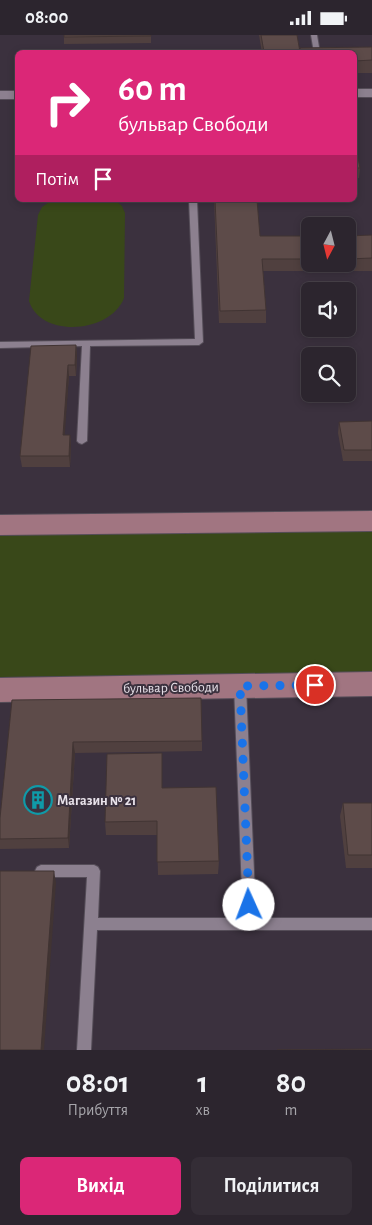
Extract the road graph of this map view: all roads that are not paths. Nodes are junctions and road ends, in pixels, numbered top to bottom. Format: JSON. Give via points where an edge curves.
{"nodes":[{"id":1,"x":314,"y":35,"type":"edge"},
{"id":2,"x":317,"y":50,"type":"edge"},
{"id":3,"x":357,"y":93,"type":"edge"},
{"id":4,"x":372,"y":93,"type":"edge"},
{"id":5,"x":0,"y":95,"type":"edge"},
{"id":6,"x":15,"y":95,"type":"edge"},
{"id":7,"x":193,"y":202,"type":"edge"},
{"id":8,"x":86,"y":344,"type":"junction"},
{"id":9,"x":0,"y":345,"type":"edge"},
{"id":10,"x":82,"y":441,"type":"dead end"},
{"id":11,"x":372,"y":521,"type":"edge"},
{"id":12,"x":0,"y":525,"type":"edge"},
{"id":13,"x":372,"y":684,"type":"edge"},
{"id":14,"x":240,"y":686,"type":"junction"},
{"id":15,"x":0,"y":690,"type":"edge"},
{"id":16,"x":28,"y":871,"type":"edge"},
{"id":17,"x":91,"y":924,"type":"junction"},
{"id":18,"x":372,"y":924,"type":"edge"},
{"id":19,"x":250,"y":925,"type":"junction"},
{"id":20,"x":84,"y":1050,"type":"edge"}],
"edges":[{"from":1,"to":2,"type":"lane"},
{"from":3,"to":4,"type":"street"},
{"from":5,"to":6,"type":"street"},
{"from":7,"to":8,"type":"lane","via":[[199,343]]},
{"from":8,"to":9,"type":"lane"},
{"from":8,"to":10,"type":"lane"},
{"from":11,"to":12,"type":"street"},
{"from":13,"to":14,"type":"street","name":"бульвар Свободи"},
{"from":14,"to":15,"type":"street","name":"бульвар Свободи"},
{"from":14,"to":19,"type":"lane"},
{"from":16,"to":17,"type":"lane","via":[[94,871]]},
{"from":17,"to":19,"type":"lane"},
{"from":17,"to":20,"type":"lane"},
{"from":18,"to":19,"type":"lane"}]}
